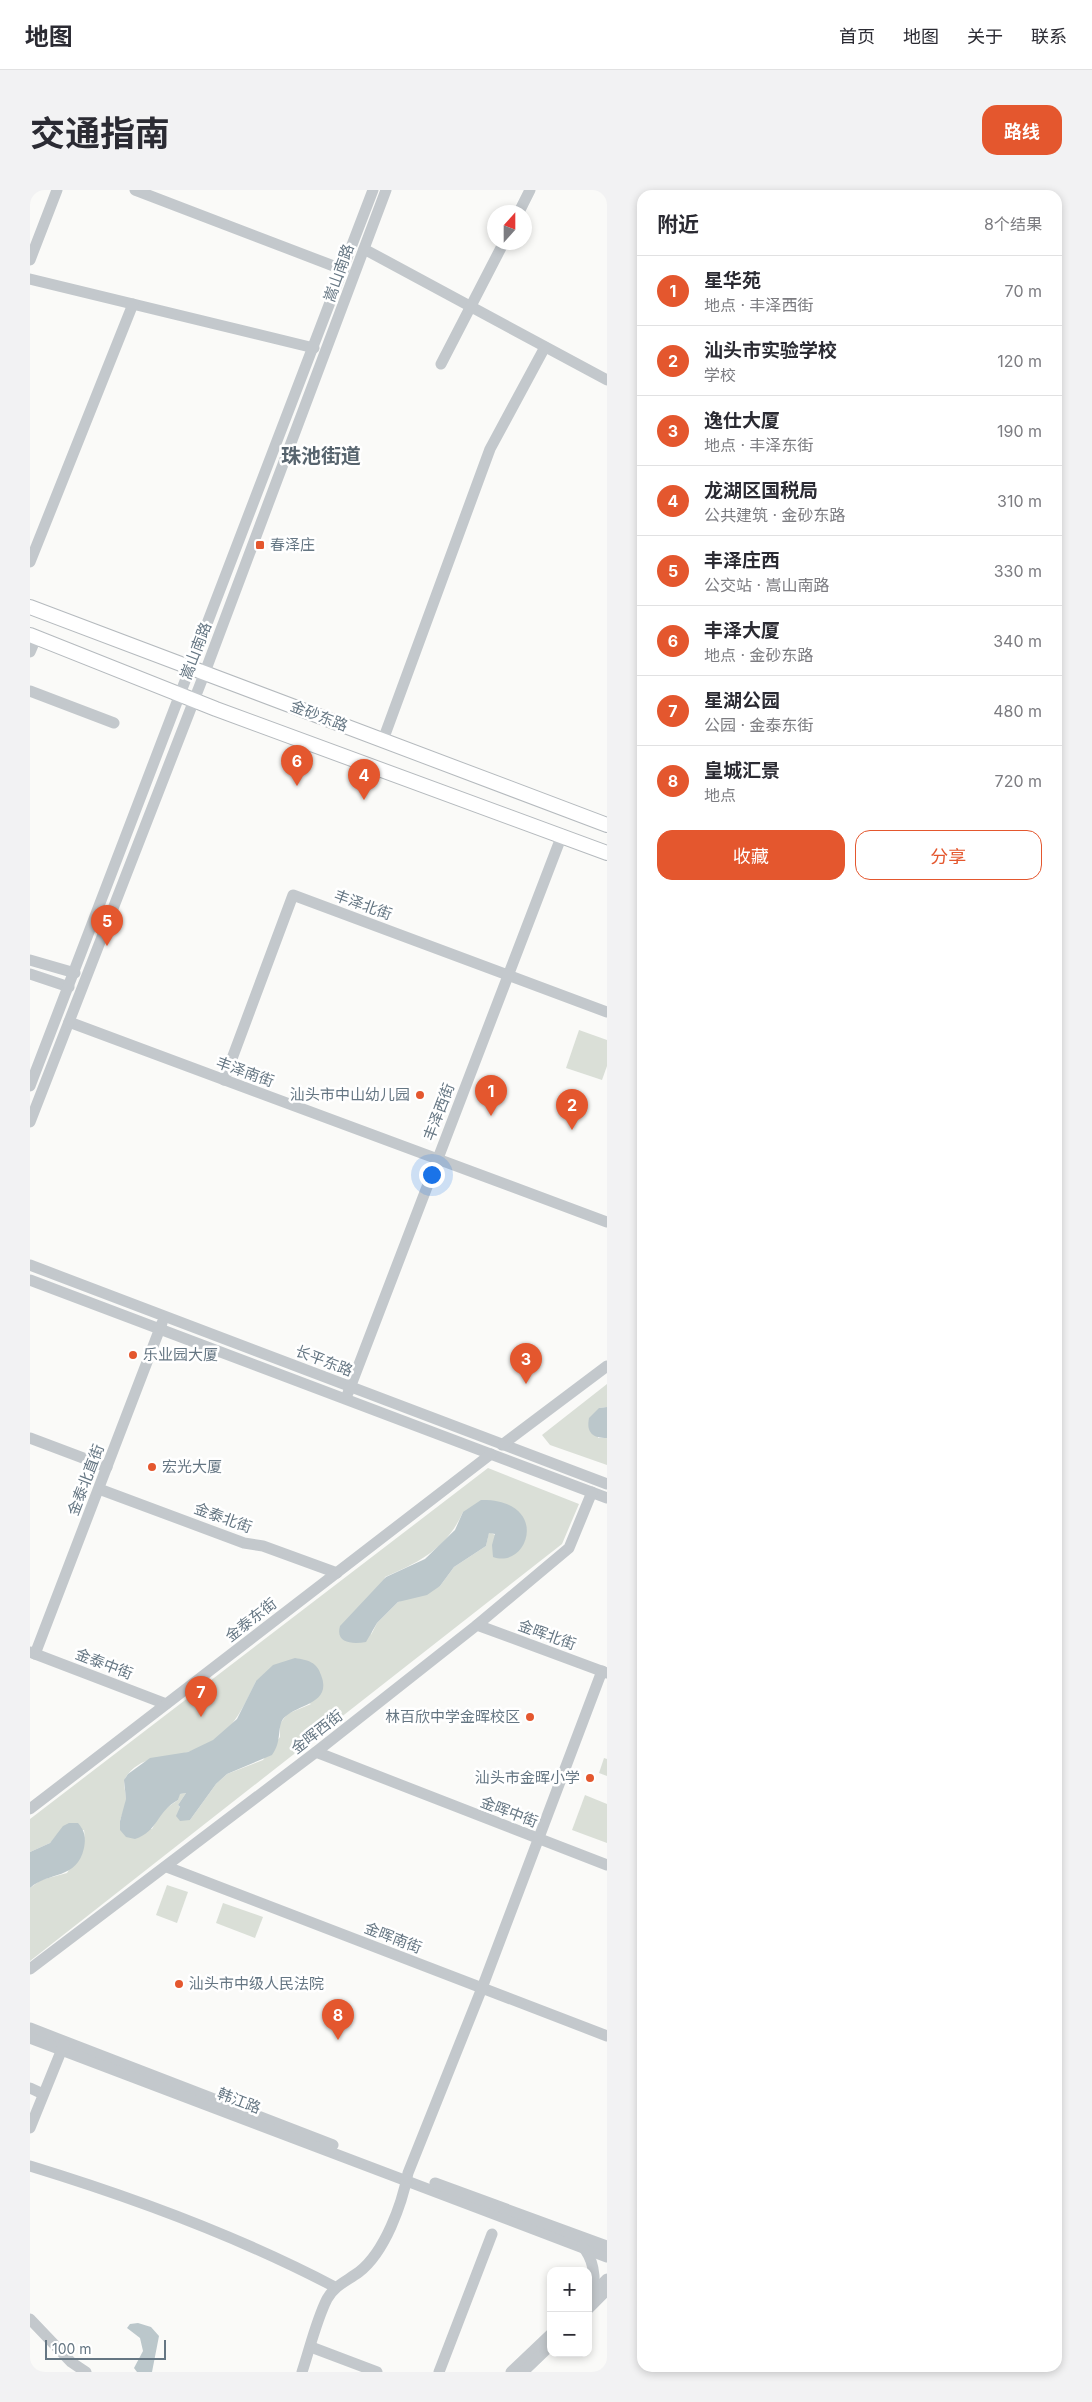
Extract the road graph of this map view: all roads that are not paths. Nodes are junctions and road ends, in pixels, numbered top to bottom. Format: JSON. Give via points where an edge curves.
{"nodes":[{"id":1,"x":57,"y":190,"type":"edge"},
{"id":2,"x":135,"y":190,"type":"edge"},
{"id":3,"x":373,"y":190,"type":"edge"},
{"id":4,"x":386,"y":190,"type":"edge"},
{"id":5,"x":530,"y":190,"type":"edge"},
{"id":6,"x":522,"y":205,"type":"edge"},
{"id":7,"x":364,"y":249,"type":"junction"},
{"id":8,"x":500,"y":250,"type":"edge"},
{"id":9,"x":30,"y":260,"type":"edge"},
{"id":10,"x":344,"y":270,"type":"junction"},
{"id":11,"x":30,"y":279,"type":"edge"},
{"id":12,"x":134,"y":304,"type":"junction"},
{"id":13,"x":472,"y":307,"type":"junction"},
{"id":14,"x":545,"y":347,"type":"junction"},
{"id":15,"x":314,"y":348,"type":"junction"},
{"id":16,"x":442,"y":364,"type":"dead end"},
{"id":17,"x":607,"y":380,"type":"edge"},
{"id":18,"x":30,"y":562,"type":"edge"},
{"id":19,"x":30,"y":607,"type":"edge"},
{"id":20,"x":33,"y":637,"type":"edge"},
{"id":21,"x":30,"y":652,"type":"edge"},
{"id":22,"x":191,"y":667,"type":"junction"},
{"id":23,"x":205,"y":672,"type":"junction"},
{"id":24,"x":30,"y":690,"type":"edge"},
{"id":25,"x":181,"y":694,"type":"junction"},
{"id":26,"x":194,"y":700,"type":"junction"},
{"id":27,"x":114,"y":723,"type":"dead end"},
{"id":28,"x":383,"y":740,"type":"junction"},
{"id":29,"x":607,"y":825,"type":"edge"},
{"id":30,"x":562,"y":835,"type":"junction"},
{"id":31,"x":607,"y":852,"type":"edge"},
{"id":32,"x":30,"y":960,"type":"edge"},
{"id":33,"x":75,"y":973,"type":"junction"},
{"id":34,"x":30,"y":974,"type":"edge"},
{"id":35,"x":508,"y":974,"type":"junction"},
{"id":36,"x":69,"y":987,"type":"junction"},
{"id":37,"x":607,"y":1012,"type":"edge"},
{"id":38,"x":69,"y":1022,"type":"junction"},
{"id":39,"x":224,"y":1080,"type":"junction"},
{"id":40,"x":30,"y":1086,"type":"edge"},
{"id":41,"x":30,"y":1122,"type":"edge"},
{"id":42,"x":437,"y":1159,"type":"junction"},
{"id":43,"x":607,"y":1222,"type":"edge"},
{"id":44,"x":30,"y":1265,"type":"edge"},
{"id":45,"x":30,"y":1280,"type":"edge"},
{"id":46,"x":164,"y":1316,"type":"junction"},
{"id":47,"x":160,"y":1329,"type":"junction"},
{"id":48,"x":607,"y":1366,"type":"edge"},
{"id":49,"x":350,"y":1387,"type":"junction"},
{"id":50,"x":345,"y":1399,"type":"junction"},
{"id":51,"x":30,"y":1438,"type":"edge"},
{"id":52,"x":502,"y":1444,"type":"junction"},
{"id":53,"x":491,"y":1454,"type":"junction"},
{"id":54,"x":107,"y":1467,"type":"junction"},
{"id":55,"x":605,"y":1482,"type":"edge"},
{"id":56,"x":98,"y":1489,"type":"junction"},
{"id":57,"x":592,"y":1492,"type":"junction"},
{"id":58,"x":607,"y":1498,"type":"edge"},
{"id":59,"x":337,"y":1573,"type":"junction"},
{"id":60,"x":476,"y":1625,"type":"junction"},
{"id":61,"x":33,"y":1653,"type":"edge"},
{"id":62,"x":605,"y":1672,"type":"edge"},
{"id":63,"x":166,"y":1704,"type":"junction"},
{"id":64,"x":316,"y":1752,"type":"junction"},
{"id":65,"x":30,"y":1809,"type":"edge"},
{"id":66,"x":538,"y":1839,"type":"junction"},
{"id":67,"x":607,"y":1865,"type":"edge"},
{"id":68,"x":168,"y":1867,"type":"junction"},
{"id":69,"x":30,"y":1969,"type":"edge"},
{"id":70,"x":482,"y":1988,"type":"junction"},
{"id":71,"x":30,"y":2028,"type":"edge"},
{"id":72,"x":607,"y":2036,"type":"edge"},
{"id":73,"x":30,"y":2038,"type":"edge"},
{"id":74,"x":63,"y":2046,"type":"junction"},
{"id":75,"x":30,"y":2088,"type":"edge"},
{"id":76,"x":43,"y":2094,"type":"junction"},
{"id":77,"x":30,"y":2128,"type":"edge"},
{"id":78,"x":30,"y":2166,"type":"edge"},
{"id":79,"x":407,"y":2177,"type":"junction"},
{"id":80,"x":492,"y":2234,"type":"dead end"},
{"id":81,"x":605,"y":2244,"type":"edge"},
{"id":82,"x":582,"y":2246,"type":"junction"},
{"id":83,"x":607,"y":2257,"type":"edge"},
{"id":84,"x":607,"y":2279,"type":"edge"},
{"id":85,"x":335,"y":2287,"type":"junction"},
{"id":86,"x":599,"y":2295,"type":"edge"},
{"id":87,"x":30,"y":2319,"type":"edge"},
{"id":88,"x":547,"y":2338,"type":"edge"},
{"id":89,"x":311,"y":2347,"type":"junction"},
{"id":90,"x":547,"y":2349,"type":"edge"},
{"id":91,"x":73,"y":2369,"type":"edge"},
{"id":92,"x":86,"y":2372,"type":"edge"},
{"id":93,"x":302,"y":2372,"type":"edge"},
{"id":94,"x":377,"y":2372,"type":"edge"},
{"id":95,"x":439,"y":2372,"type":"edge"},
{"id":96,"x":511,"y":2372,"type":"edge"},
{"id":97,"x":523,"y":2372,"type":"edge"}],
"edges":[{"from":1,"to":9,"type":"street"},
{"from":2,"to":10,"type":"street"},
{"from":3,"to":10,"type":"street","name":"嵩山南路"},
{"from":4,"to":7,"type":"street","name":"嵩山南路"},
{"from":5,"to":6,"type":"street"},
{"from":7,"to":13,"type":"street"},
{"from":7,"to":23,"type":"street","name":"嵩山南路"},
{"from":8,"to":13,"type":"street"},
{"from":10,"to":15,"type":"street","name":"嵩山南路"},
{"from":11,"to":12,"type":"street"},
{"from":12,"to":15,"type":"street"},
{"from":12,"to":18,"type":"street"},
{"from":13,"to":14,"type":"street"},
{"from":13,"to":16,"type":"street"},
{"from":14,"to":17,"type":"street"},
{"from":14,"to":28,"type":"street","via":[[490,450]]},
{"from":15,"to":22,"type":"street","name":"嵩山南路"},
{"from":19,"to":22,"type":"main road","name":"金砂东路"},
{"from":20,"to":21,"type":"street"},
{"from":20,"to":25,"type":"main road","name":"金砂东路"},
{"from":22,"to":23,"type":"main road","name":"金砂东路"},
{"from":22,"to":25,"type":"street","name":"嵩山南路"},
{"from":23,"to":26,"type":"street","name":"嵩山南路"},
{"from":23,"to":28,"type":"main road","name":"金砂东路"},
{"from":24,"to":27,"type":"street"},
{"from":25,"to":26,"type":"main road","name":"金砂东路"},
{"from":25,"to":33,"type":"street","name":"嵩山南路"},
{"from":26,"to":30,"type":"main road","name":"金砂东路"},
{"from":26,"to":38,"type":"street","name":"嵩山南路"},
{"from":28,"to":29,"type":"main road","name":"金砂东路"},
{"from":30,"to":31,"type":"main road","name":"金砂东路"},
{"from":30,"to":35,"type":"street","name":"丰泽西街"},
{"from":32,"to":33,"type":"street"},
{"from":33,"to":36,"type":"street","name":"嵩山南路"},
{"from":34,"to":36,"type":"street"},
{"from":35,"to":37,"type":"street","name":"丰泽北街"},
{"from":35,"to":39,"type":"street","name":"丰泽北街","via":[[293,895]]},
{"from":35,"to":42,"type":"street","name":"丰泽西街"},
{"from":36,"to":40,"type":"street","name":"嵩山南路"},
{"from":38,"to":39,"type":"street","name":"丰泽南街"},
{"from":38,"to":41,"type":"street","name":"嵩山南路"},
{"from":39,"to":42,"type":"street","name":"丰泽南街"},
{"from":42,"to":43,"type":"street","name":"丰泽南街"},
{"from":42,"to":49,"type":"street","name":"丰泽西街"},
{"from":44,"to":46,"type":"street","name":"长平东路"},
{"from":45,"to":47,"type":"street","name":"长平东路"},
{"from":46,"to":47,"type":"street","name":"金泰北直街"},
{"from":46,"to":49,"type":"street","name":"长平东路"},
{"from":47,"to":50,"type":"street","name":"长平东路"},
{"from":47,"to":54,"type":"street","name":"金泰北直街"},
{"from":48,"to":52,"type":"street"},
{"from":49,"to":50,"type":"street","name":"丰泽西街"},
{"from":49,"to":52,"type":"street","name":"长平东路"},
{"from":50,"to":53,"type":"street","name":"长平东路"},
{"from":51,"to":54,"type":"street"},
{"from":52,"to":55,"type":"street","name":"长平东路"},
{"from":53,"to":57,"type":"street","name":"长平东路"},
{"from":53,"to":59,"type":"street","name":"金泰东街"},
{"from":54,"to":56,"type":"street","name":"金泰北直街"},
{"from":56,"to":59,"type":"street","name":"金泰北街","via":[[244,1544],[263,1546]]},
{"from":56,"to":61,"type":"street","name":"金泰北直街"},
{"from":57,"to":58,"type":"street","name":"长平东路"},
{"from":57,"to":60,"type":"street","name":"金晖西街","via":[[569,1548]]},
{"from":59,"to":63,"type":"street","name":"金泰东街"},
{"from":60,"to":62,"type":"street","name":"金晖北街"},
{"from":60,"to":64,"type":"street","name":"金晖西街"},
{"from":61,"to":63,"type":"street","name":"金泰中街"},
{"from":62,"to":66,"type":"street"},
{"from":63,"to":65,"type":"street","name":"金泰东街"},
{"from":64,"to":66,"type":"street","name":"金晖中街"},
{"from":64,"to":68,"type":"street","name":"金晖西街"},
{"from":66,"to":67,"type":"street","name":"金晖中街"},
{"from":66,"to":70,"type":"street"},
{"from":68,"to":69,"type":"street","name":"金晖西街"},
{"from":68,"to":70,"type":"street","name":"金晖南街"},
{"from":70,"to":72,"type":"street","name":"金晖南街"},
{"from":70,"to":79,"type":"street"},
{"from":71,"to":74,"type":"street","name":"韩江路"},
{"from":73,"to":74,"type":"street","name":"韩江路"},
{"from":74,"to":76,"type":"street"},
{"from":74,"to":79,"type":"street","name":"韩江路"},
{"from":75,"to":76,"type":"street"},
{"from":76,"to":77,"type":"street"},
{"from":78,"to":85,"type":"street","via":[[224,2233]]},
{"from":79,"to":81,"type":"street","name":"韩江路"},
{"from":79,"to":82,"type":"street","name":"韩江路"},
{"from":79,"to":85,"type":"street","via":[[390,2228],[370,2261]]},
{"from":80,"to":95,"type":"street"},
{"from":82,"to":83,"type":"street","name":"韩江路"},
{"from":82,"to":86,"type":"street","via":[[592,2265]]},
{"from":84,"to":86,"type":"street"},
{"from":85,"to":89,"type":"street","via":[[327,2299]]},
{"from":87,"to":91,"type":"street"},
{"from":88,"to":96,"type":"street"},
{"from":89,"to":93,"type":"street"},
{"from":89,"to":94,"type":"street"},
{"from":90,"to":97,"type":"street"},
{"from":91,"to":92,"type":"street"}]}
